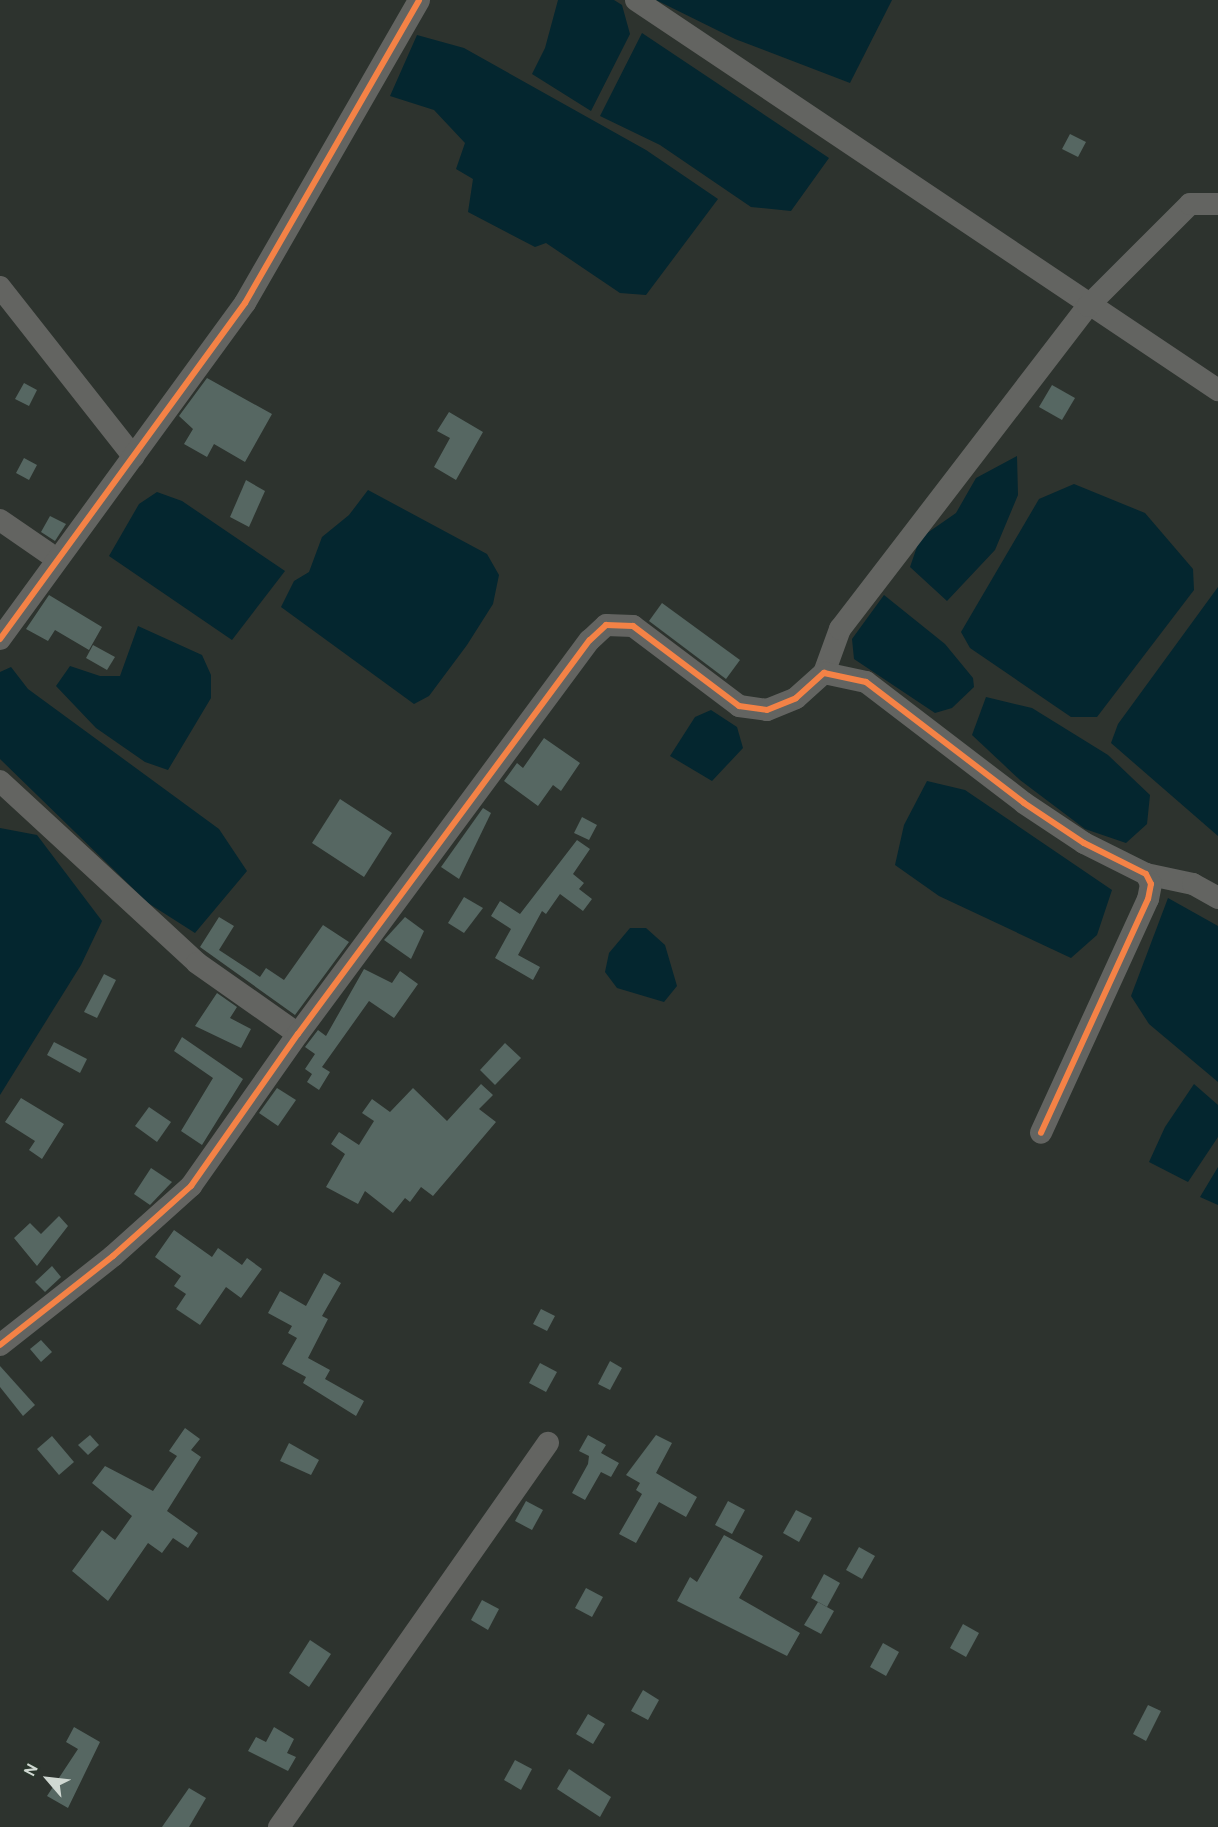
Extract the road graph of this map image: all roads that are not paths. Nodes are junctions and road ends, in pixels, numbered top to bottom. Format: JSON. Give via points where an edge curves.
{"nodes":[{"id":1,"x":419,"y":0,"type":"edge"},
{"id":2,"x":636,"y":0,"type":"edge"},
{"id":3,"x":1218,"y":204,"type":"edge"},
{"id":4,"x":0,"y":286,"type":"edge"},
{"id":5,"x":1088,"y":306,"type":"junction"},
{"id":6,"x":1218,"y":390,"type":"edge"},
{"id":7,"x":134,"y":457,"type":"junction"},
{"id":8,"x":0,"y":520,"type":"edge"},
{"id":9,"x":48,"y":553,"type":"dead end"},
{"id":10,"x":0,"y":639,"type":"edge"},
{"id":11,"x":824,"y":674,"type":"junction"},
{"id":12,"x":0,"y":781,"type":"edge"},
{"id":13,"x":1146,"y":874,"type":"junction"},
{"id":14,"x":1218,"y":898,"type":"edge"},
{"id":15,"x":298,"y":1034,"type":"junction"},
{"id":16,"x":1041,"y":1133,"type":"dead end"},
{"id":17,"x":0,"y":1345,"type":"edge"},
{"id":18,"x":548,"y":1443,"type":"dead end"},
{"id":19,"x":279,"y":1827,"type":"edge"}],
"edges":[{"from":1,"to":7,"type":"street","via":[[246,303]]},
{"from":2,"to":5,"type":"street"},
{"from":3,"to":5,"type":"street","via":[[1191,204]]},
{"from":4,"to":7,"type":"street"},
{"from":5,"to":6,"type":"street"},
{"from":5,"to":11,"type":"street","via":[[840,629]]},
{"from":7,"to":10,"type":"street"},
{"from":8,"to":9,"type":"street"},
{"from":11,"to":13,"type":"street","via":[[866,682],[1024,803],[1084,843]]},
{"from":11,"to":15,"type":"street","via":[[796,698],[767,710],[739,706],[633,626],[606,625],[590,640]]},
{"from":12,"to":15,"type":"street","via":[[197,963]]},
{"from":13,"to":14,"type":"street","via":[[1193,884]]},
{"from":13,"to":16,"type":"street","via":[[1151,884],[1148,899]]},
{"from":15,"to":17,"type":"street","via":[[191,1186],[113,1256]]},
{"from":18,"to":19,"type":"street"}]}
